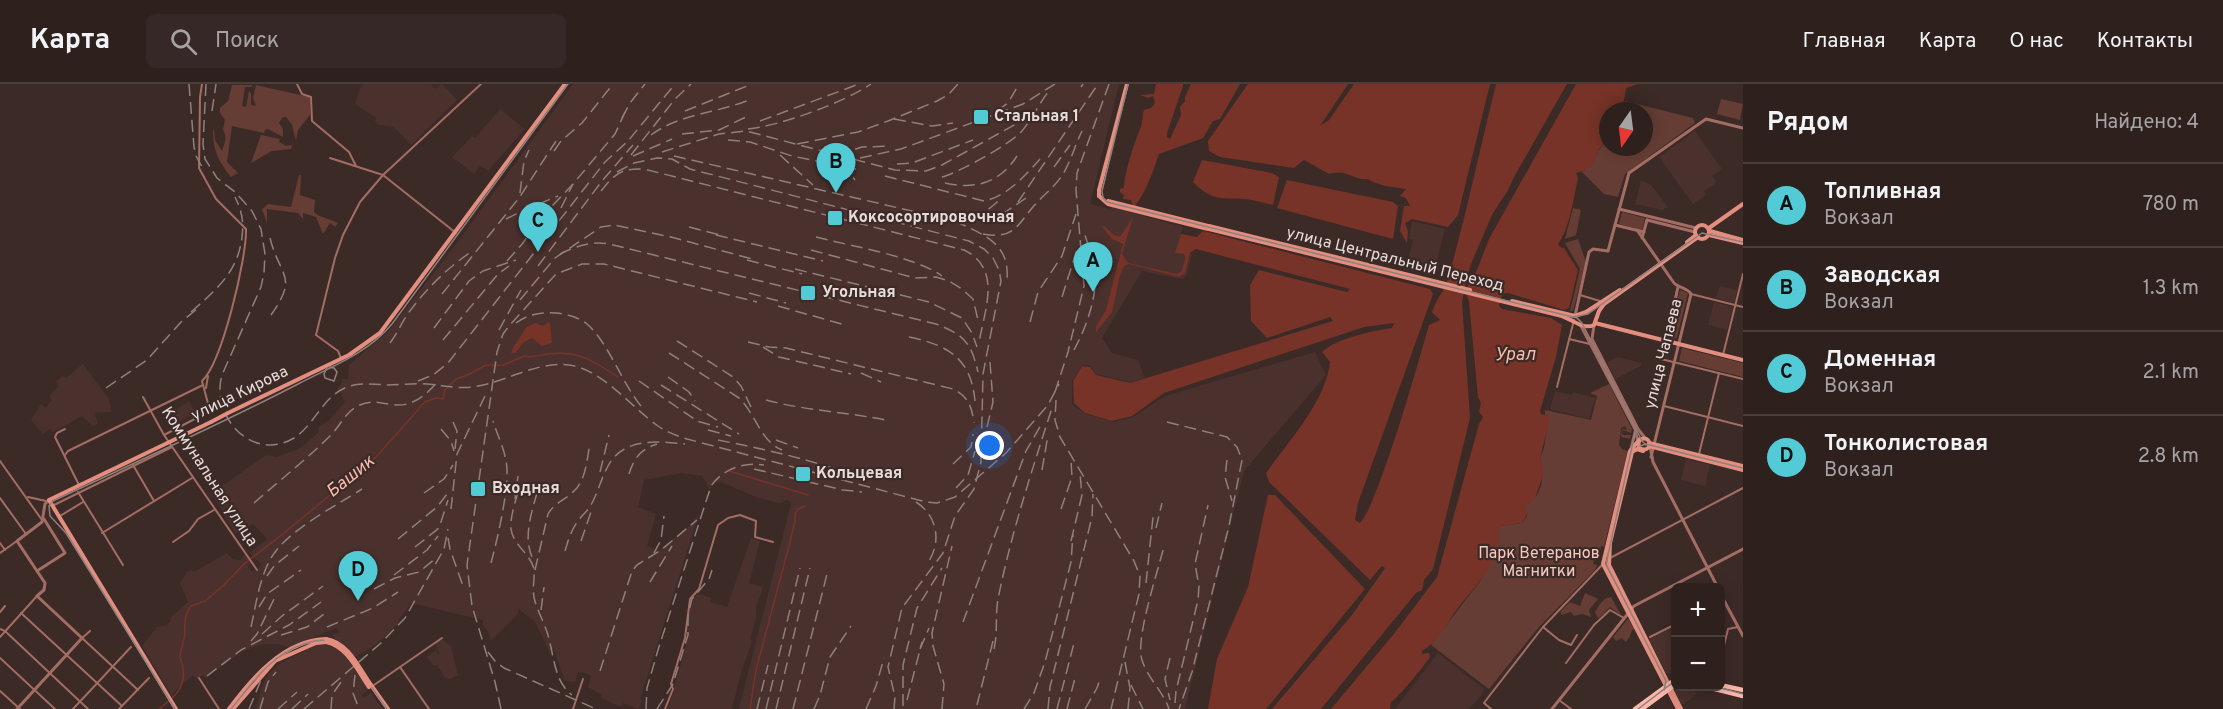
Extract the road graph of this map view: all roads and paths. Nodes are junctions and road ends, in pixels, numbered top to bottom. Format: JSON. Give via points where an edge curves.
{"nodes":[{"id":1,"x":202,"y":84,"type":"edge"},
{"id":2,"x":297,"y":84,"type":"edge"},
{"id":3,"x":482,"y":84,"type":"edge"},
{"id":4,"x":565,"y":84,"type":"edge"},
{"id":5,"x":1127,"y":84,"type":"edge"},
{"id":6,"x":1743,"y":128,"type":"edge"},
{"id":7,"x":330,"y":158,"type":"dead end"},
{"id":8,"x":356,"y":166,"type":"junction"},
{"id":9,"x":383,"y":175,"type":"junction"},
{"id":10,"x":1743,"y":204,"type":"edge"},
{"id":11,"x":1619,"y":209,"type":"junction"},
{"id":12,"x":1648,"y":218,"type":"junction"},
{"id":13,"x":1615,"y":225,"type":"junction"},
{"id":14,"x":1637,"y":231,"type":"junction"},
{"id":15,"x":1709,"y":231,"type":"junction"},
{"id":16,"x":1644,"y":232,"type":"junction"},
{"id":17,"x":456,"y":233,"type":"junction"},
{"id":18,"x":1696,"y":233,"type":"junction"},
{"id":19,"x":1642,"y":238,"type":"junction"},
{"id":20,"x":1743,"y":241,"type":"edge"},
{"id":21,"x":1659,"y":263,"type":"junction"},
{"id":22,"x":1743,"y":274,"type":"edge"},
{"id":23,"x":1678,"y":287,"type":"junction"},
{"id":24,"x":1691,"y":294,"type":"junction"},
{"id":25,"x":1579,"y":295,"type":"junction"},
{"id":26,"x":1603,"y":302,"type":"junction"},
{"id":27,"x":1736,"y":305,"type":"junction"},
{"id":28,"x":1743,"y":307,"type":"edge"},
{"id":29,"x":1576,"y":308,"type":"junction"},
{"id":30,"x":1586,"y":312,"type":"junction"},
{"id":31,"x":1575,"y":318,"type":"junction"},
{"id":32,"x":1595,"y":323,"type":"junction"},
{"id":33,"x":1581,"y":326,"type":"junction"},
{"id":34,"x":1569,"y":339,"type":"junction"},
{"id":35,"x":1666,"y":341,"type":"junction"},
{"id":36,"x":1593,"y":344,"type":"junction"},
{"id":37,"x":1679,"y":344,"type":"junction"},
{"id":38,"x":1723,"y":356,"type":"junction"},
{"id":39,"x":341,"y":359,"type":"junction"},
{"id":40,"x":1743,"y":360,"type":"edge"},
{"id":41,"x":1675,"y":362,"type":"junction"},
{"id":42,"x":1719,"y":373,"type":"junction"},
{"id":43,"x":208,"y":376,"type":"junction"},
{"id":44,"x":1743,"y":379,"type":"edge"},
{"id":45,"x":203,"y":383,"type":"junction"},
{"id":46,"x":1557,"y":387,"type":"dead end"},
{"id":47,"x":205,"y":391,"type":"junction"},
{"id":48,"x":143,"y":397,"type":"dead end"},
{"id":49,"x":1664,"y":406,"type":"junction"},
{"id":50,"x":151,"y":411,"type":"junction"},
{"id":51,"x":1708,"y":417,"type":"junction"},
{"id":52,"x":1743,"y":426,"type":"edge"},
{"id":53,"x":65,"y":429,"type":"dead end"},
{"id":54,"x":1635,"y":430,"type":"junction"},
{"id":55,"x":164,"y":435,"type":"junction"},
{"id":56,"x":169,"y":442,"type":"junction"},
{"id":57,"x":1647,"y":442,"type":"junction"},
{"id":58,"x":172,"y":447,"type":"junction"},
{"id":59,"x":1641,"y":450,"type":"junction"},
{"id":60,"x":1630,"y":451,"type":"junction"},
{"id":61,"x":65,"y":455,"type":"junction"},
{"id":62,"x":1650,"y":455,"type":"junction"},
{"id":63,"x":1699,"y":457,"type":"junction"},
{"id":64,"x":0,"y":461,"type":"edge"},
{"id":65,"x":133,"y":465,"type":"junction"},
{"id":66,"x":1743,"y":468,"type":"edge"},
{"id":67,"x":193,"y":478,"type":"junction"},
{"id":68,"x":79,"y":485,"type":"junction"},
{"id":69,"x":1743,"y":488,"type":"edge"},
{"id":70,"x":1622,"y":489,"type":"junction"},
{"id":71,"x":78,"y":492,"type":"junction"},
{"id":72,"x":26,"y":495,"type":"junction"},
{"id":73,"x":0,"y":498,"type":"edge"},
{"id":74,"x":48,"y":501,"type":"junction"},
{"id":75,"x":154,"y":501,"type":"junction"},
{"id":76,"x":83,"y":502,"type":"junction"},
{"id":77,"x":51,"y":506,"type":"junction"},
{"id":78,"x":214,"y":510,"type":"junction"},
{"id":79,"x":1617,"y":510,"type":"junction"},
{"id":80,"x":58,"y":517,"type":"junction"},
{"id":81,"x":1683,"y":519,"type":"junction"},
{"id":82,"x":43,"y":520,"type":"junction"},
{"id":83,"x":102,"y":533,"type":"junction"},
{"id":84,"x":26,"y":534,"type":"junction"},
{"id":85,"x":17,"y":541,"type":"junction"},
{"id":86,"x":174,"y":542,"type":"dead end"},
{"id":87,"x":773,"y":542,"type":"dead end"},
{"id":88,"x":0,"y":543,"type":"edge"},
{"id":89,"x":5,"y":549,"type":"junction"},
{"id":90,"x":1743,"y":549,"type":"edge"},
{"id":91,"x":0,"y":553,"type":"edge"},
{"id":92,"x":1608,"y":560,"type":"junction"},
{"id":93,"x":1603,"y":564,"type":"junction"},
{"id":94,"x":123,"y":566,"type":"dead end"},
{"id":95,"x":1708,"y":567,"type":"junction"},
{"id":96,"x":257,"y":570,"type":"dead end"},
{"id":97,"x":37,"y":571,"type":"junction"},
{"id":98,"x":1716,"y":583,"type":"edge"},
{"id":99,"x":37,"y":596,"type":"junction"},
{"id":100,"x":1725,"y":605,"type":"edge"},
{"id":101,"x":5,"y":606,"type":"dead end"},
{"id":102,"x":1629,"y":611,"type":"junction"},
{"id":103,"x":0,"y":612,"type":"edge"},
{"id":104,"x":21,"y":613,"type":"junction"},
{"id":105,"x":1624,"y":618,"type":"junction"},
{"id":106,"x":1671,"y":626,"type":"edge"},
{"id":107,"x":1543,"y":627,"type":"junction"},
{"id":108,"x":1738,"y":627,"type":"junction"},
{"id":109,"x":1743,"y":627,"type":"edge"},
{"id":110,"x":0,"y":629,"type":"edge"},
{"id":111,"x":5,"y":631,"type":"junction"},
{"id":112,"x":90,"y":631,"type":"dead end"},
{"id":113,"x":1577,"y":635,"type":"dead end"},
{"id":114,"x":1743,"y":636,"type":"edge"},
{"id":115,"x":0,"y":637,"type":"edge"},
{"id":116,"x":1650,"y":637,"type":"dead end"},
{"id":117,"x":82,"y":638,"type":"junction"},
{"id":118,"x":442,"y":638,"type":"dead end"},
{"id":119,"x":1725,"y":641,"type":"edge"},
{"id":120,"x":130,"y":647,"type":"dead end"},
{"id":121,"x":67,"y":655,"type":"junction"},
{"id":122,"x":0,"y":658,"type":"edge"},
{"id":123,"x":1566,"y":663,"type":"dead end"},
{"id":124,"x":400,"y":666,"type":"junction"},
{"id":125,"x":112,"y":667,"type":"junction"},
{"id":126,"x":50,"y":674,"type":"junction"},
{"id":127,"x":149,"y":678,"type":"dead end"},
{"id":128,"x":199,"y":678,"type":"dead end"},
{"id":129,"x":583,"y":679,"type":"dead end"},
{"id":130,"x":97,"y":683,"type":"junction"},
{"id":131,"x":372,"y":686,"type":"junction"},
{"id":132,"x":1670,"y":686,"type":"edge"},
{"id":133,"x":1725,"y":686,"type":"edge"},
{"id":134,"x":35,"y":690,"type":"junction"},
{"id":135,"x":138,"y":690,"type":"junction"},
{"id":136,"x":1743,"y":690,"type":"edge"},
{"id":137,"x":0,"y":691,"type":"edge"},
{"id":138,"x":1721,"y":691,"type":"edge"},
{"id":139,"x":1743,"y":696,"type":"edge"},
{"id":140,"x":1559,"y":700,"type":"junction"},
{"id":141,"x":80,"y":702,"type":"junction"},
{"id":142,"x":121,"y":708,"type":"edge"},
{"id":143,"x":176,"y":708,"type":"edge"},
{"id":144,"x":18,"y":709,"type":"edge"},
{"id":145,"x":55,"y":709,"type":"edge"},
{"id":146,"x":74,"y":709,"type":"edge"},
{"id":147,"x":88,"y":709,"type":"edge"},
{"id":148,"x":219,"y":709,"type":"edge"},
{"id":149,"x":231,"y":709,"type":"edge"},
{"id":150,"x":386,"y":709,"type":"edge"},
{"id":151,"x":429,"y":709,"type":"edge"},
{"id":152,"x":573,"y":709,"type":"edge"},
{"id":153,"x":665,"y":709,"type":"edge"},
{"id":154,"x":1491,"y":709,"type":"edge"},
{"id":155,"x":1552,"y":709,"type":"edge"},
{"id":156,"x":1571,"y":709,"type":"edge"},
{"id":157,"x":1635,"y":709,"type":"edge"},
{"id":158,"x":1642,"y":709,"type":"edge"},
{"id":159,"x":1680,"y":709,"type":"edge"}],
"edges":[{"from":1,"to":43,"type":"street","via":[[199,168],[216,199],[246,229],[241,273]]},
{"from":2,"to":8,"type":"street","via":[[302,94],[311,97],[312,121],[349,152]]},
{"from":3,"to":9,"type":"street"},
{"from":4,"to":17,"type":"main road","name":"улица Кирова"},
{"from":5,"to":31,"type":"main road","name":"улица Центральный Переход","via":[[1099,190],[1100,196],[1109,201]]},
{"from":6,"to":11,"type":"street","via":[[1704,120],[1629,173]]},
{"from":7,"to":8,"type":"street"},
{"from":8,"to":9,"type":"street"},
{"from":9,"to":17,"type":"street"},
{"from":9,"to":39,"type":"street","via":[[360,202],[343,235],[319,319],[316,335],[338,351]]},
{"from":10,"to":15,"type":"main road"},
{"from":11,"to":12,"type":"street"},
{"from":11,"to":13,"type":"street"},
{"from":12,"to":16,"type":"street"},
{"from":12,"to":18,"type":"street"},
{"from":13,"to":14,"type":"street"},
{"from":13,"to":25,"type":"street","via":[[1608,252],[1589,252]]},
{"from":14,"to":16,"type":"street"},
{"from":14,"to":19,"type":"street","name":"улица Чапаева"},
{"from":15,"to":18,"type":"main road","via":[[1701,225]]},
{"from":15,"to":18,"type":"main road","via":[[1704,239]]},
{"from":15,"to":20,"type":"main road"},
{"from":16,"to":19,"type":"street"},
{"from":17,"to":39,"type":"main road","name":"улица Кирова","via":[[380,333]]},
{"from":18,"to":21,"type":"main road"},
{"from":19,"to":21,"type":"street","name":"улица Чапаева"},
{"from":21,"to":23,"type":"street","name":"улица Чапаева"},
{"from":21,"to":26,"type":"main road"},
{"from":21,"to":32,"type":"main road","via":[[1604,304]]},
{"from":22,"to":27,"type":"street"},
{"from":23,"to":24,"type":"street","name":"улица Чапаева"},
{"from":23,"to":35,"type":"street","name":"улица Чапаева"},
{"from":24,"to":27,"type":"street"},
{"from":24,"to":37,"type":"street","name":"улица Чапаева"},
{"from":25,"to":26,"type":"street"},
{"from":25,"to":29,"type":"street"},
{"from":26,"to":30,"type":"main road"},
{"from":27,"to":28,"type":"street"},
{"from":27,"to":38,"type":"street"},
{"from":29,"to":30,"type":"street"},
{"from":29,"to":31,"type":"street"},
{"from":30,"to":31,"type":"main road"},
{"from":30,"to":32,"type":"main road","via":[[1592,314]]},
{"from":31,"to":33,"type":"main road"},
{"from":31,"to":34,"type":"street"},
{"from":32,"to":33,"type":"main road","via":[[1589,328]]},
{"from":32,"to":35,"type":"main road"},
{"from":32,"to":36,"type":"street"},
{"from":33,"to":36,"type":"street"},
{"from":34,"to":36,"type":"street"},
{"from":34,"to":46,"type":"street"},
{"from":35,"to":37,"type":"main road"},
{"from":35,"to":41,"type":"street","via":[[1661,358]]},
{"from":36,"to":54,"type":"street"},
{"from":36,"to":57,"type":"street"},
{"from":37,"to":38,"type":"main road"},
{"from":37,"to":41,"type":"street","name":"улица Чапаева"},
{"from":38,"to":40,"type":"main road"},
{"from":39,"to":56,"type":"main road","name":"улица Кирова","bridge":true},
{"from":41,"to":42,"type":"street"},
{"from":41,"to":49,"type":"street","name":"улица Чапаева"},
{"from":42,"to":44,"type":"street"},
{"from":42,"to":51,"type":"street"},
{"from":43,"to":45,"type":"street"},
{"from":43,"to":47,"type":"street"},
{"from":45,"to":47,"type":"street"},
{"from":45,"to":50,"type":"street"},
{"from":47,"to":55,"type":"street","via":[[210,411]]},
{"from":48,"to":50,"type":"street","name":"Коммунальная улица"},
{"from":49,"to":51,"type":"street"},
{"from":49,"to":57,"type":"street","name":"улица Чапаева","via":[[1657,435]]},
{"from":50,"to":55,"type":"street","name":"Коммунальная улица"},
{"from":50,"to":61,"type":"street"},
{"from":51,"to":52,"type":"street"},
{"from":51,"to":63,"type":"street"},
{"from":53,"to":61,"type":"street","via":[[55,437]]},
{"from":54,"to":57,"type":"street"},
{"from":54,"to":60,"type":"street"},
{"from":55,"to":56,"type":"street","name":"Коммунальная улица"},
{"from":56,"to":58,"type":"street","name":"Коммунальная улица"},
{"from":56,"to":68,"type":"main road","name":"улица Кирова"},
{"from":57,"to":59,"type":"main road"},
{"from":57,"to":59,"type":"main road"},
{"from":57,"to":60,"type":"main road"},
{"from":57,"to":62,"type":"street"},
{"from":57,"to":63,"type":"main road"},
{"from":58,"to":65,"type":"street"},
{"from":58,"to":67,"type":"street","name":"Коммунальная улица"},
{"from":59,"to":62,"type":"street"},
{"from":59,"to":70,"type":"main road","via":[[1632,452]]},
{"from":60,"to":70,"type":"main road"},
{"from":61,"to":68,"type":"street"},
{"from":62,"to":81,"type":"street"},
{"from":63,"to":66,"type":"main road"},
{"from":64,"to":72,"type":"street"},
{"from":65,"to":71,"type":"street"},
{"from":65,"to":75,"type":"street"},
{"from":67,"to":75,"type":"street"},
{"from":67,"to":78,"type":"street","name":"Коммунальная улица"},
{"from":68,"to":74,"type":"main road","name":"улица Кирова"},
{"from":69,"to":81,"type":"street"},
{"from":70,"to":79,"type":"main road"},
{"from":71,"to":76,"type":"street"},
{"from":71,"to":77,"type":"street"},
{"from":72,"to":74,"type":"street"},
{"from":72,"to":82,"type":"street"},
{"from":73,"to":84,"type":"street"},
{"from":74,"to":77,"type":"main road"},
{"from":74,"to":82,"type":"street"},
{"from":75,"to":83,"type":"street"},
{"from":76,"to":80,"type":"street"},
{"from":76,"to":83,"type":"street"},
{"from":77,"to":80,"type":"main road"},
{"from":78,"to":86,"type":"street"},
{"from":78,"to":96,"type":"street","name":"Коммунальная улица"},
{"from":79,"to":92,"type":"main road"},
{"from":79,"to":93,"type":"main road"},
{"from":80,"to":143,"type":"main road"},
{"from":81,"to":92,"type":"street"},
{"from":81,"to":95,"type":"street"},
{"from":82,"to":84,"type":"street"},
{"from":82,"to":97,"type":"street","via":[[65,553]]},
{"from":83,"to":94,"type":"street"},
{"from":84,"to":85,"type":"street"},
{"from":85,"to":89,"type":"street"},
{"from":85,"to":97,"type":"street"},
{"from":87,"to":153,"type":"street","via":[[755,537],[756,521],[740,515],[718,525],[699,589],[690,599],[685,638]]},
{"from":88,"to":89,"type":"street"},
{"from":89,"to":91,"type":"street"},
{"from":90,"to":95,"type":"street"},
{"from":92,"to":102,"type":"main road"},
{"from":93,"to":102,"type":"main road"},
{"from":93,"to":107,"type":"street"},
{"from":95,"to":98,"type":"street"},
{"from":95,"to":102,"type":"street"},
{"from":97,"to":99,"type":"street","via":[[46,586]]},
{"from":99,"to":104,"type":"street"},
{"from":99,"to":117,"type":"street"},
{"from":100,"to":108,"type":"street"},
{"from":101,"to":103,"type":"street"},
{"from":102,"to":105,"type":"street"},
{"from":102,"to":132,"type":"main road"},
{"from":104,"to":111,"type":"street"},
{"from":104,"to":121,"type":"street"},
{"from":105,"to":123,"type":"street","via":[[1610,610]]},
{"from":105,"to":140,"type":"street"},
{"from":106,"to":116,"type":"street"},
{"from":107,"to":113,"type":"street","via":[[1571,645]]},
{"from":107,"to":154,"type":"street","via":[[1484,703]]},
{"from":108,"to":109,"type":"street"},
{"from":108,"to":114,"type":"street"},
{"from":108,"to":119,"type":"street","via":[[1728,629]]},
{"from":110,"to":111,"type":"street"},
{"from":111,"to":115,"type":"street"},
{"from":111,"to":126,"type":"street"},
{"from":112,"to":117,"type":"street"},
{"from":117,"to":121,"type":"street"},
{"from":117,"to":125,"type":"street"},
{"from":118,"to":124,"type":"street"},
{"from":120,"to":125,"type":"street"},
{"from":121,"to":126,"type":"street"},
{"from":121,"to":130,"type":"street"},
{"from":122,"to":134,"type":"street"},
{"from":124,"to":131,"type":"street"},
{"from":124,"to":151,"type":"street"},
{"from":125,"to":130,"type":"street"},
{"from":125,"to":135,"type":"street"},
{"from":126,"to":134,"type":"street"},
{"from":126,"to":141,"type":"street"},
{"from":127,"to":135,"type":"street"},
{"from":128,"to":148,"type":"street"},
{"from":129,"to":152,"type":"street"},
{"from":130,"to":141,"type":"street"},
{"from":130,"to":142,"type":"street"},
{"from":131,"to":149,"type":"main road","bridge":true,"via":[[343,650],[326,640],[276,661]]},
{"from":131,"to":150,"type":"main road"},
{"from":132,"to":157,"type":"main road"},
{"from":132,"to":158,"type":"main road"},
{"from":132,"to":159,"type":"main road"},
{"from":133,"to":136,"type":"main road"},
{"from":134,"to":144,"type":"street"},
{"from":134,"to":145,"type":"street"},
{"from":135,"to":142,"type":"street"},
{"from":137,"to":144,"type":"street"},
{"from":138,"to":139,"type":"main road"},
{"from":140,"to":155,"type":"street"},
{"from":140,"to":156,"type":"street"},
{"from":141,"to":146,"type":"street"},
{"from":141,"to":147,"type":"street"}]}
